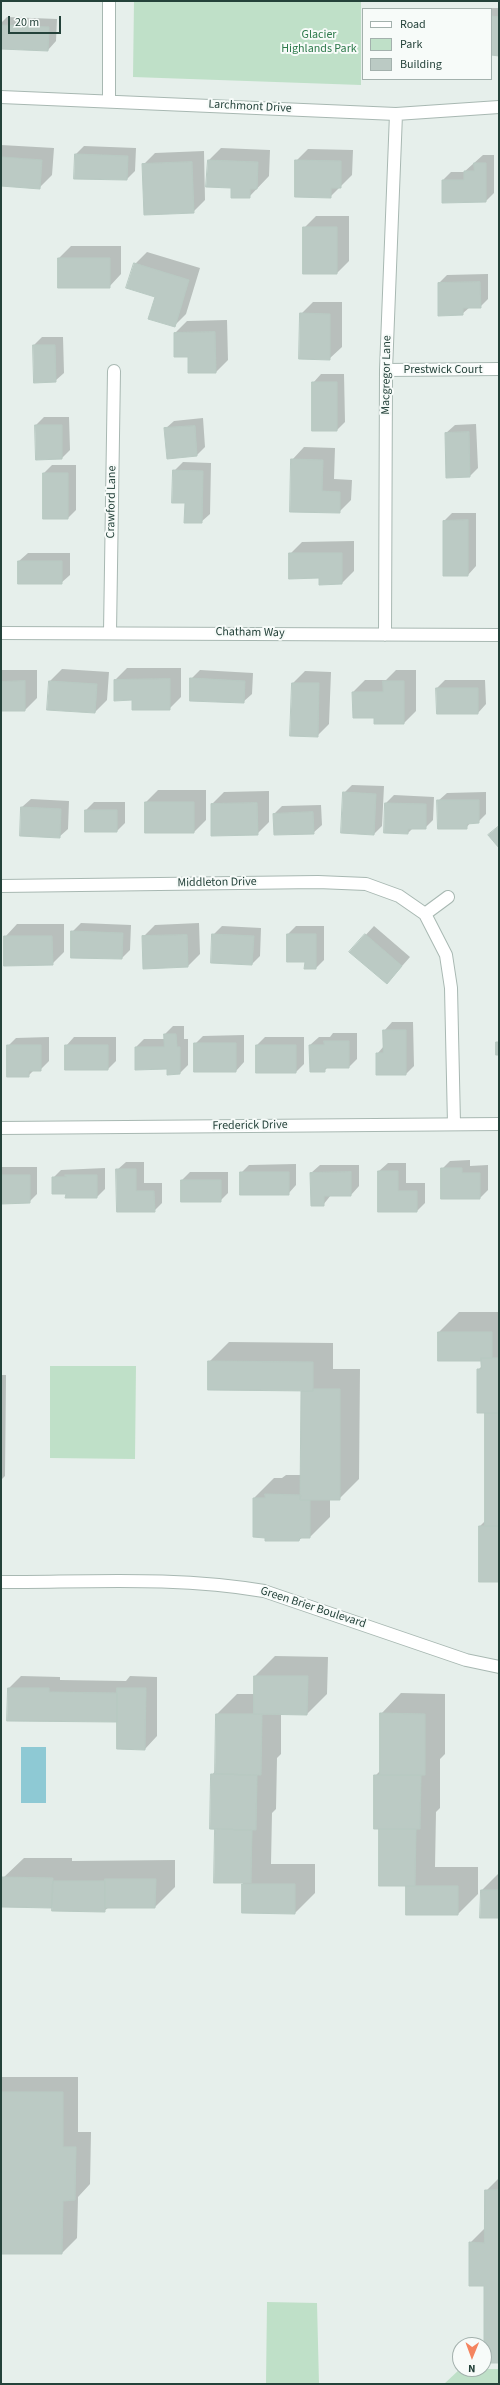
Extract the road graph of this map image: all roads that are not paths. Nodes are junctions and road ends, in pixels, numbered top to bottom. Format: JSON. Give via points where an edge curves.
{"nodes":[{"id":1,"x":109,"y":1,"type":"edge"},
{"id":2,"x":1,"y":97,"type":"edge"},
{"id":3,"x":109,"y":101,"type":"junction"},
{"id":4,"x":499,"y":107,"type":"edge"},
{"id":5,"x":396,"y":114,"type":"junction"},
{"id":6,"x":499,"y":369,"type":"edge"},
{"id":7,"x":386,"y":370,"type":"junction"},
{"id":8,"x":114,"y":371,"type":"dead end"},
{"id":9,"x":110,"y":632,"type":"junction"},
{"id":10,"x":1,"y":633,"type":"edge"},
{"id":11,"x":499,"y":634,"type":"edge"},
{"id":12,"x":385,"y":635,"type":"junction"},
{"id":13,"x":1,"y":886,"type":"edge"},
{"id":14,"x":448,"y":897,"type":"dead end"},
{"id":15,"x":425,"y":914,"type":"junction"},
{"id":16,"x":454,"y":1124,"type":"junction"},
{"id":17,"x":499,"y":1124,"type":"edge"},
{"id":18,"x":1,"y":1128,"type":"edge"},
{"id":19,"x":1,"y":1582,"type":"edge"},
{"id":20,"x":499,"y":1667,"type":"edge"}],
"edges":[{"from":1,"to":3,"type":"street"},
{"from":2,"to":3,"type":"street","name":"Larchmont Drive"},
{"from":3,"to":5,"type":"street","name":"Larchmont Drive"},
{"from":4,"to":5,"type":"street","name":"Larchmont Drive"},
{"from":5,"to":7,"type":"street","name":"Macgregor Lane"},
{"from":6,"to":7,"type":"street","name":"Prestwick Court"},
{"from":7,"to":12,"type":"street","name":"Macgregor Lane"},
{"from":8,"to":9,"type":"street","name":"Crawford Lane"},
{"from":9,"to":10,"type":"street","name":"Chatham Way"},
{"from":9,"to":12,"type":"street","name":"Chatham Way"},
{"from":11,"to":12,"type":"street","name":"Chatham Way"},
{"from":13,"to":15,"type":"street","name":"Middleton Drive","via":[[318,882],[366,884],[399,896]]},
{"from":14,"to":15,"type":"street"},
{"from":15,"to":16,"type":"street","name":"Middleton Drive","via":[[446,955],[451,988]]},
{"from":16,"to":17,"type":"street","name":"Frederick Drive"},
{"from":16,"to":18,"type":"street","name":"Frederick Drive"},
{"from":19,"to":20,"type":"street","name":"Green Brier Boulevard","via":[[189,1582],[231,1586],[277,1595],[466,1660]]}]}
